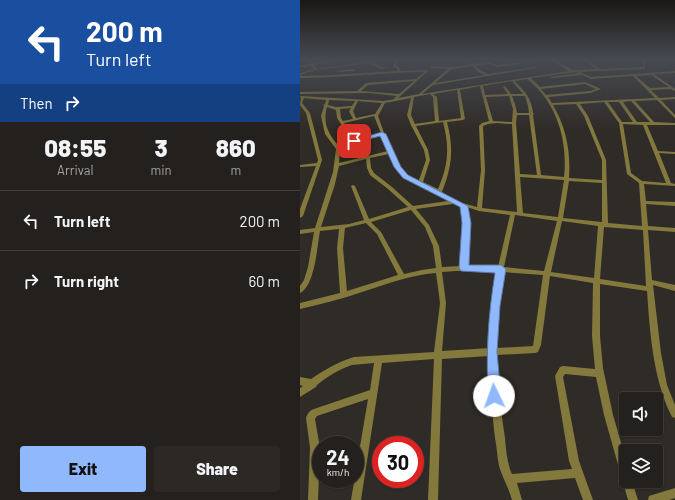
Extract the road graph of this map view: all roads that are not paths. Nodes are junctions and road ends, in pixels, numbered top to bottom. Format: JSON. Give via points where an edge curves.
{"nodes":[{"id":1,"x":374,"y":83,"type":"edge"},
{"id":2,"x":412,"y":83,"type":"edge"},
{"id":3,"x":437,"y":83,"type":"edge"},
{"id":4,"x":493,"y":83,"type":"edge"},
{"id":5,"x":514,"y":83,"type":"edge"},
{"id":6,"x":534,"y":83,"type":"edge"},
{"id":7,"x":582,"y":83,"type":"edge"},
{"id":8,"x":586,"y":83,"type":"edge"},
{"id":9,"x":644,"y":83,"type":"edge"},
{"id":10,"x":665,"y":83,"type":"edge"},
{"id":11,"x":433,"y":84,"type":"joint"},
{"id":12,"x":481,"y":85,"type":"junction"},
{"id":13,"x":505,"y":87,"type":"dead end"},
{"id":14,"x":539,"y":88,"type":"junction"},
{"id":15,"x":671,"y":88,"type":"junction"},
{"id":16,"x":458,"y":89,"type":"junction"},
{"id":17,"x":650,"y":89,"type":"junction"},
{"id":18,"x":675,"y":90,"type":"edge"},
{"id":19,"x":360,"y":91,"type":"junction"},
{"id":20,"x":431,"y":93,"type":"junction"},
{"id":21,"x":399,"y":95,"type":"junction"},
{"id":22,"x":416,"y":95,"type":"junction"},
{"id":23,"x":511,"y":95,"type":"junction"},
{"id":24,"x":526,"y":95,"type":"junction"},
{"id":25,"x":301,"y":96,"type":"edge"},
{"id":26,"x":486,"y":96,"type":"junction"},
{"id":27,"x":546,"y":96,"type":"junction"},
{"id":28,"x":657,"y":98,"type":"junction"},
{"id":29,"x":675,"y":98,"type":"edge"},
{"id":30,"x":328,"y":99,"type":"junction"},
{"id":31,"x":395,"y":99,"type":"junction"},
{"id":32,"x":357,"y":100,"type":"junction"},
{"id":33,"x":620,"y":100,"type":"junction"},
{"id":34,"x":632,"y":100,"type":"junction"},
{"id":35,"x":605,"y":101,"type":"junction"},
{"id":36,"x":384,"y":102,"type":"junction"},
{"id":37,"x":577,"y":102,"type":"junction"},
{"id":38,"x":551,"y":104,"type":"junction"},
{"id":39,"x":325,"y":105,"type":"junction"},
{"id":40,"x":352,"y":107,"type":"junction"},
{"id":41,"x":337,"y":108,"type":"junction"},
{"id":42,"x":516,"y":114,"type":"junction"},
{"id":43,"x":532,"y":114,"type":"junction"},
{"id":44,"x":376,"y":115,"type":"junction"},
{"id":45,"x":675,"y":117,"type":"edge"},
{"id":46,"x":355,"y":119,"type":"junction"},
{"id":47,"x":445,"y":121,"type":"junction"},
{"id":48,"x":342,"y":122,"type":"junction"},
{"id":49,"x":437,"y":122,"type":"junction"},
{"id":50,"x":491,"y":122,"type":"junction"},
{"id":51,"x":514,"y":123,"type":"junction"},
{"id":52,"x":621,"y":123,"type":"junction"},
{"id":53,"x":636,"y":123,"type":"junction"},
{"id":54,"x":645,"y":124,"type":"junction"},
{"id":55,"x":653,"y":124,"type":"junction"},
{"id":56,"x":675,"y":124,"type":"edge"},
{"id":57,"x":413,"y":125,"type":"junction"},
{"id":58,"x":382,"y":134,"type":"junction"},
{"id":59,"x":338,"y":145,"type":"junction"},
{"id":60,"x":390,"y":152,"type":"junction"},
{"id":61,"x":658,"y":152,"type":"junction"},
{"id":62,"x":675,"y":153,"type":"edge"},
{"id":63,"x":368,"y":158,"type":"junction"},
{"id":64,"x":319,"y":164,"type":"junction"},
{"id":65,"x":300,"y":166,"type":"edge"},
{"id":66,"x":337,"y":166,"type":"junction"},
{"id":67,"x":518,"y":175,"type":"junction"},
{"id":68,"x":539,"y":176,"type":"junction"},
{"id":69,"x":567,"y":178,"type":"junction"},
{"id":70,"x":605,"y":182,"type":"junction"},
{"id":71,"x":641,"y":182,"type":"junction"},
{"id":72,"x":420,"y":184,"type":"junction"},
{"id":73,"x":672,"y":185,"type":"edge"},
{"id":74,"x":353,"y":186,"type":"dead end"},
{"id":75,"x":438,"y":192,"type":"junction"},
{"id":76,"x":453,"y":202,"type":"junction"},
{"id":77,"x":644,"y":202,"type":"junction"},
{"id":78,"x":675,"y":204,"type":"edge"},
{"id":79,"x":464,"y":206,"type":"junction"},
{"id":80,"x":412,"y":208,"type":"junction"},
{"id":81,"x":479,"y":209,"type":"junction"},
{"id":82,"x":516,"y":214,"type":"junction"},
{"id":83,"x":300,"y":216,"type":"edge"},
{"id":84,"x":562,"y":219,"type":"junction"},
{"id":85,"x":367,"y":221,"type":"junction"},
{"id":86,"x":603,"y":224,"type":"junction"},
{"id":87,"x":342,"y":227,"type":"junction"},
{"id":88,"x":318,"y":229,"type":"junction"},
{"id":89,"x":645,"y":229,"type":"junction"},
{"id":90,"x":675,"y":230,"type":"edge"},
{"id":91,"x":300,"y":232,"type":"edge"},
{"id":92,"x":464,"y":268,"type":"junction"},
{"id":93,"x":501,"y":269,"type":"junction"},
{"id":94,"x":441,"y":270,"type":"junction"},
{"id":95,"x":547,"y":274,"type":"junction"},
{"id":96,"x":402,"y":276,"type":"junction"},
{"id":97,"x":598,"y":282,"type":"junction"},
{"id":98,"x":649,"y":285,"type":"junction"},
{"id":99,"x":675,"y":288,"type":"edge"},
{"id":100,"x":300,"y":290,"type":"edge"},
{"id":101,"x":344,"y":295,"type":"junction"},
{"id":102,"x":300,"y":306,"type":"edge"},
{"id":103,"x":492,"y":352,"type":"junction"},
{"id":104,"x":438,"y":355,"type":"junction"},
{"id":105,"x":379,"y":359,"type":"junction"},
{"id":106,"x":600,"y":373,"type":"junction"},
{"id":107,"x":300,"y":380,"type":"edge"},
{"id":108,"x":313,"y":384,"type":"junction"},
{"id":109,"x":300,"y":393,"type":"edge"},
{"id":110,"x":373,"y":393,"type":"junction"},
{"id":111,"x":675,"y":414,"type":"edge"},
{"id":112,"x":619,"y":451,"type":"edge"},
{"id":113,"x":579,"y":473,"type":"junction"},
{"id":114,"x":511,"y":479,"type":"junction"},
{"id":115,"x":629,"y":488,"type":"edge"},
{"id":116,"x":675,"y":493,"type":"edge"},
{"id":117,"x":313,"y":500,"type":"edge"},
{"id":118,"x":356,"y":500,"type":"edge"},
{"id":119,"x":433,"y":500,"type":"edge"},
{"id":120,"x":517,"y":500,"type":"edge"},
{"id":121,"x":588,"y":500,"type":"edge"},
{"id":122,"x":633,"y":500,"type":"edge"},
{"id":123,"x":652,"y":500,"type":"edge"}],
"edges":[{"from":1,"to":19,"type":"street","via":[[366,84]]},
{"from":2,"to":21,"type":"street"},
{"from":3,"to":11,"type":"street"},
{"from":4,"to":12,"type":"street"},
{"from":5,"to":24,"type":"street"},
{"from":6,"to":14,"type":"street"},
{"from":7,"to":14,"type":"street"},
{"from":8,"to":27,"type":"street","via":[[599,89]]},
{"from":9,"to":17,"type":"street"},
{"from":10,"to":15,"type":"street"},
{"from":11,"to":22,"type":"street"},
{"from":12,"to":16,"type":"street"},
{"from":12,"to":26,"type":"street"},
{"from":13,"to":23,"type":"street"},
{"from":14,"to":27,"type":"street"},
{"from":15,"to":17,"type":"street"},
{"from":15,"to":18,"type":"street"},
{"from":16,"to":20,"type":"street"},
{"from":16,"to":47,"type":"street","via":[[464,119]]},
{"from":17,"to":28,"type":"street"},
{"from":19,"to":21,"type":"street"},
{"from":19,"to":25,"type":"street"},
{"from":20,"to":22,"type":"street"},
{"from":20,"to":49,"type":"street","via":[[435,97]]},
{"from":21,"to":31,"type":"street"},
{"from":22,"to":31,"type":"street"},
{"from":22,"to":57,"type":"street","via":[[408,112]]},
{"from":23,"to":24,"type":"street"},
{"from":23,"to":26,"type":"street"},
{"from":23,"to":42,"type":"street"},
{"from":24,"to":43,"type":"street"},
{"from":25,"to":30,"type":"street"},
{"from":25,"to":64,"type":"street","via":[[300,103],[308,113]]},
{"from":26,"to":50,"type":"street"},
{"from":27,"to":38,"type":"street"},
{"from":28,"to":29,"type":"street"},
{"from":28,"to":34,"type":"street"},
{"from":28,"to":45,"type":"street"},
{"from":30,"to":32,"type":"street"},
{"from":30,"to":39,"type":"street"},
{"from":31,"to":36,"type":"street"},
{"from":32,"to":36,"type":"street"},
{"from":32,"to":40,"type":"street"},
{"from":33,"to":34,"type":"street"},
{"from":33,"to":35,"type":"street"},
{"from":33,"to":53,"type":"street"},
{"from":34,"to":55,"type":"street"},
{"from":35,"to":37,"type":"street"},
{"from":35,"to":52,"type":"street"},
{"from":36,"to":44,"type":"street"},
{"from":37,"to":38,"type":"street"},
{"from":37,"to":70,"type":"street","via":[[586,116],[604,160]]},
{"from":38,"to":69,"type":"street","via":[[560,121],[567,147]]},
{"from":39,"to":41,"type":"street"},
{"from":39,"to":59,"type":"street","via":[[323,116],[327,134]]},
{"from":40,"to":41,"type":"street"},
{"from":40,"to":46,"type":"street"},
{"from":41,"to":48,"type":"street"},
{"from":42,"to":43,"type":"street"},
{"from":42,"to":51,"type":"street"},
{"from":43,"to":68,"type":"street"},
{"from":44,"to":46,"type":"street"},
{"from":44,"to":58,"type":"street"},
{"from":46,"to":48,"type":"street"},
{"from":47,"to":49,"type":"street"},
{"from":47,"to":75,"type":"street","via":[[451,155],[444,181]]},
{"from":48,"to":59,"type":"street","via":[[346,136]]},
{"from":49,"to":57,"type":"street"},
{"from":50,"to":51,"type":"street"},
{"from":50,"to":81,"type":"street","via":[[481,126],[483,170]]},
{"from":51,"to":67,"type":"street"},
{"from":52,"to":53,"type":"street"},
{"from":52,"to":71,"type":"street","via":[[627,172]]},
{"from":53,"to":54,"type":"street"},
{"from":54,"to":55,"type":"street"},
{"from":54,"to":61,"type":"street"},
{"from":55,"to":56,"type":"street"},
{"from":57,"to":72,"type":"street","via":[[426,150],[428,160]]},
{"from":58,"to":59,"type":"street"},
{"from":58,"to":60,"type":"street"},
{"from":59,"to":66,"type":"street"},
{"from":60,"to":63,"type":"street"},
{"from":60,"to":72,"type":"street","via":[[406,176]]},
{"from":61,"to":62,"type":"street"},
{"from":61,"to":73,"type":"street"},
{"from":63,"to":66,"type":"street"},
{"from":63,"to":80,"type":"street","via":[[372,174]]},
{"from":64,"to":65,"type":"street"},
{"from":64,"to":83,"type":"street"},
{"from":66,"to":88,"type":"street"},
{"from":67,"to":68,"type":"street"},
{"from":67,"to":82,"type":"street"},
{"from":68,"to":69,"type":"street"},
{"from":69,"to":70,"type":"street"},
{"from":69,"to":84,"type":"street"},
{"from":70,"to":86,"type":"street"},
{"from":71,"to":73,"type":"street"},
{"from":71,"to":77,"type":"street"},
{"from":72,"to":75,"type":"street"},
{"from":74,"to":85,"type":"street"},
{"from":75,"to":76,"type":"street"},
{"from":76,"to":79,"type":"street"},
{"from":76,"to":80,"type":"street"},
{"from":77,"to":78,"type":"street"},
{"from":77,"to":89,"type":"street"},
{"from":79,"to":81,"type":"street"},
{"from":79,"to":92,"type":"street","via":[[467,223]]},
{"from":80,"to":85,"type":"street"},
{"from":80,"to":94,"type":"street","via":[[432,235]]},
{"from":81,"to":82,"type":"street"},
{"from":82,"to":84,"type":"street"},
{"from":82,"to":93,"type":"street"},
{"from":84,"to":86,"type":"street"},
{"from":84,"to":95,"type":"street"},
{"from":85,"to":87,"type":"street"},
{"from":85,"to":96,"type":"street","via":[[379,233]]},
{"from":86,"to":89,"type":"street"},
{"from":86,"to":97,"type":"street"},
{"from":87,"to":88,"type":"street"},
{"from":87,"to":101,"type":"street","via":[[340,248]]},
{"from":88,"to":91,"type":"street"},
{"from":88,"to":100,"type":"street","via":[[306,283]]},
{"from":89,"to":90,"type":"street"},
{"from":89,"to":98,"type":"street"},
{"from":92,"to":93,"type":"street"},
{"from":92,"to":94,"type":"street"},
{"from":93,"to":95,"type":"street"},
{"from":93,"to":103,"type":"street"},
{"from":94,"to":96,"type":"street"},
{"from":94,"to":104,"type":"street","via":[[443,303]]},
{"from":95,"to":97,"type":"street"},
{"from":95,"to":103,"type":"street","via":[[537,345],[534,349]]},
{"from":96,"to":101,"type":"street"},
{"from":97,"to":98,"type":"street"},
{"from":97,"to":106,"type":"street","via":[[597,352]]},
{"from":98,"to":99,"type":"street"},
{"from":98,"to":111,"type":"street","via":[[658,366]]},
{"from":101,"to":102,"type":"street"},
{"from":103,"to":104,"type":"street"},
{"from":103,"to":114,"type":"street","via":[[495,410],[504,467]]},
{"from":104,"to":105,"type":"street"},
{"from":104,"to":119,"type":"street"},
{"from":105,"to":108,"type":"street","via":[[343,364]]},
{"from":105,"to":110,"type":"street"},
{"from":106,"to":112,"type":"street"},
{"from":106,"to":113,"type":"street","via":[[562,370],[559,376],[574,460]]},
{"from":107,"to":108,"type":"street"},
{"from":108,"to":109,"type":"street"},
{"from":110,"to":117,"type":"street","via":[[314,413],[310,418],[315,448]]},
{"from":110,"to":118,"type":"street"},
{"from":113,"to":114,"type":"street"},
{"from":113,"to":121,"type":"street"},
{"from":114,"to":120,"type":"street"},
{"from":115,"to":122,"type":"street"},
{"from":116,"to":123,"type":"street"}]}
